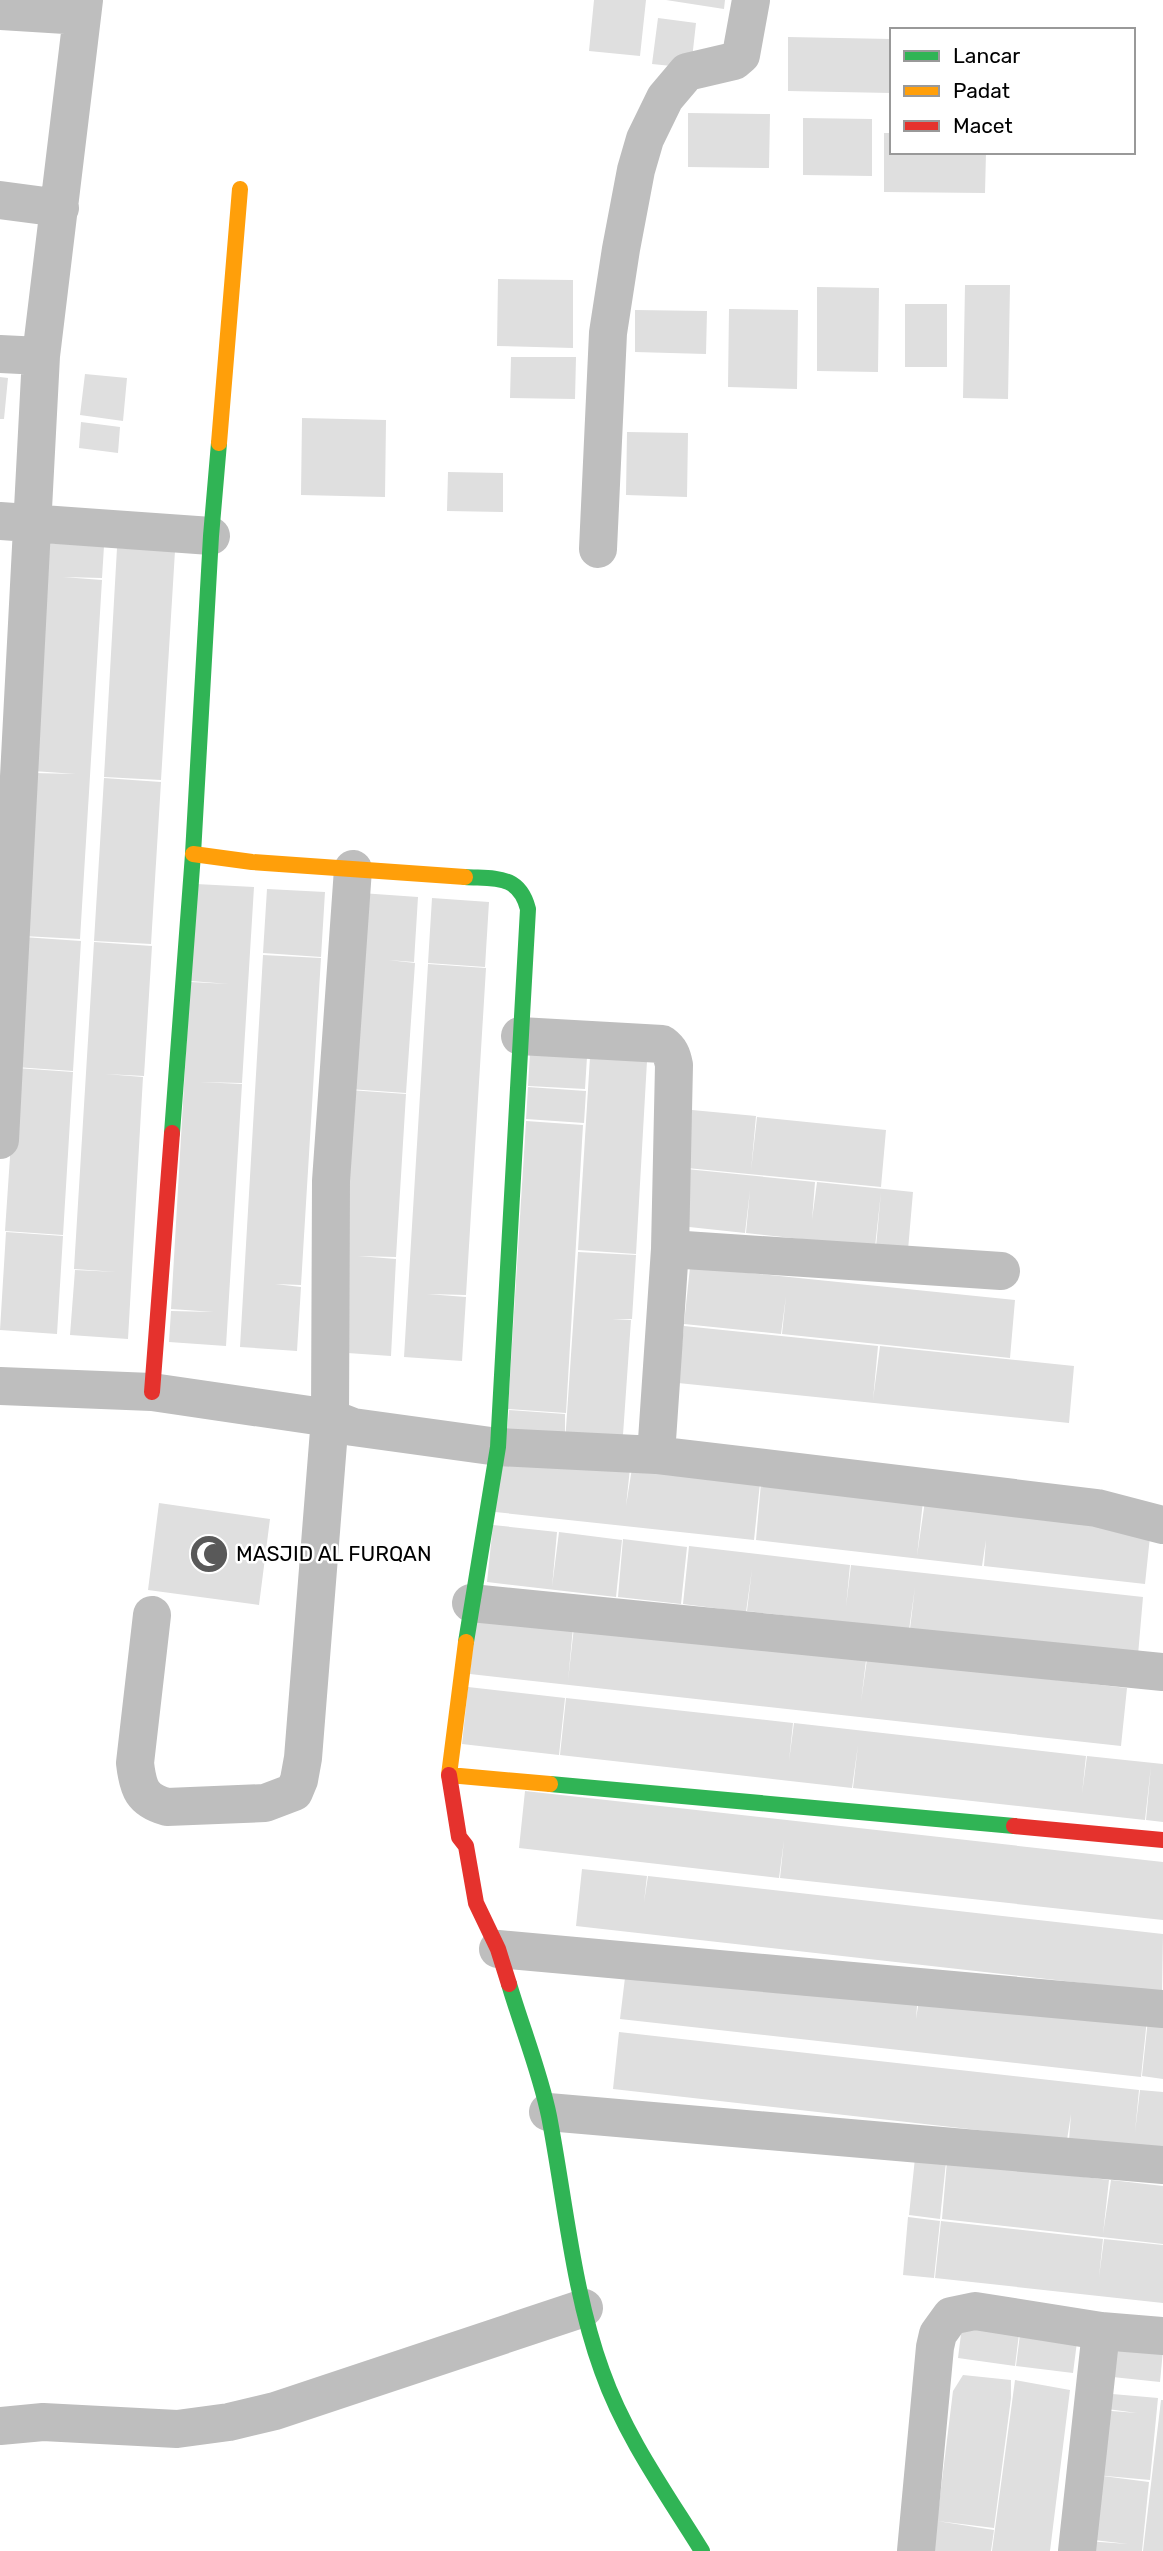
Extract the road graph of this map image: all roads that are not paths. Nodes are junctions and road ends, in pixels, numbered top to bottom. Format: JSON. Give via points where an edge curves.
{"nodes":[{"id":1,"x":751,"y":0,"type":"edge"},
{"id":2,"x":83,"y":8,"type":"edge"},
{"id":3,"x":0,"y":11,"type":"edge"},
{"id":4,"x":240,"y":189,"type":"dead end"},
{"id":5,"x":0,"y":201,"type":"edge"},
{"id":6,"x":60,"y":208,"type":"junction"},
{"id":7,"x":0,"y":354,"type":"edge"},
{"id":8,"x":41,"y":356,"type":"junction"},
{"id":9,"x":16,"y":522,"type":"edge"},
{"id":10,"x":211,"y":536,"type":"junction"},
{"id":11,"x":598,"y":549,"type":"dead end"},
{"id":12,"x":12,"y":686,"type":"edge"},
{"id":13,"x":193,"y":854,"type":"junction"},
{"id":14,"x":353,"y":869,"type":"junction"},
{"id":15,"x":520,"y":1036,"type":"junction"},
{"id":16,"x":0,"y":1140,"type":"edge"},
{"id":17,"x":670,"y":1250,"type":"junction"},
{"id":18,"x":1001,"y":1271,"type":"dead end"},
{"id":19,"x":0,"y":1386,"type":"edge"},
{"id":20,"x":152,"y":1392,"type":"junction"},
{"id":21,"x":330,"y":1418,"type":"junction"},
{"id":22,"x":498,"y":1447,"type":"junction"},
{"id":23,"x":656,"y":1455,"type":"junction"},
{"id":24,"x":1163,"y":1525,"type":"edge"},
{"id":25,"x":471,"y":1603,"type":"junction"},
{"id":26,"x":152,"y":1615,"type":"dead end"},
{"id":27,"x":1163,"y":1672,"type":"edge"},
{"id":28,"x":449,"y":1775,"type":"junction"},
{"id":29,"x":1163,"y":1840,"type":"edge"},
{"id":30,"x":498,"y":1948,"type":"junction"},
{"id":31,"x":1163,"y":2009,"type":"edge"},
{"id":32,"x":548,"y":2112,"type":"junction"},
{"id":33,"x":1163,"y":2165,"type":"edge"},
{"id":34,"x":584,"y":2308,"type":"junction"},
{"id":35,"x":1101,"y":2331,"type":"junction"},
{"id":36,"x":1163,"y":2336,"type":"edge"},
{"id":37,"x":0,"y":2426,"type":"edge"},
{"id":38,"x":702,"y":2551,"type":"edge"},
{"id":39,"x":916,"y":2551,"type":"edge"},
{"id":40,"x":1077,"y":2551,"type":"edge"}],
"edges":[{"from":1,"to":11,"type":"street","via":[[741,55],[683,76],[665,98],[639,160],[608,333]]},
{"from":2,"to":3,"type":"street"},
{"from":2,"to":6,"type":"street"},
{"from":4,"to":10,"type":"street"},
{"from":5,"to":6,"type":"street"},
{"from":6,"to":8,"type":"street"},
{"from":7,"to":8,"type":"street"},
{"from":8,"to":9,"type":"street"},
{"from":9,"to":10,"type":"street"},
{"from":9,"to":12,"type":"street","via":[[26,606]]},
{"from":10,"to":13,"type":"street"},
{"from":12,"to":16,"type":"street"},
{"from":13,"to":14,"type":"street"},
{"from":13,"to":20,"type":"street"},
{"from":14,"to":15,"type":"street","via":[[515,883],[524,893],[528,909]]},
{"from":14,"to":21,"type":"street","via":[[331,1181]]},
{"from":15,"to":17,"type":"street","via":[[662,1044],[668,1048],[674,1065]]},
{"from":15,"to":22,"type":"street"},
{"from":17,"to":18,"type":"street"},
{"from":17,"to":23,"type":"street"},
{"from":19,"to":20,"type":"street"},
{"from":20,"to":21,"type":"street"},
{"from":21,"to":22,"type":"street","via":[[353,1427]]},
{"from":21,"to":26,"type":"street","via":[[303,1758],[294,1792],[265,1803],[167,1807],[144,1795],[135,1763]]},
{"from":22,"to":23,"type":"street"},
{"from":22,"to":25,"type":"street"},
{"from":23,"to":24,"type":"street","via":[[1097,1508]]},
{"from":25,"to":27,"type":"street"},
{"from":25,"to":28,"type":"street"},
{"from":28,"to":29,"type":"street"},
{"from":28,"to":30,"type":"street","via":[[475,1903]]},
{"from":30,"to":31,"type":"street"},
{"from":30,"to":32,"type":"street"},
{"from":32,"to":33,"type":"street"},
{"from":32,"to":34,"type":"street"},
{"from":34,"to":37,"type":"street","via":[[275,2411],[229,2422],[177,2429],[43,2422]]},
{"from":34,"to":38,"type":"street","via":[[617,2409]]},
{"from":35,"to":36,"type":"street"},
{"from":35,"to":39,"type":"street","via":[[975,2311],[951,2316],[945,2322],[936,2347]]},
{"from":35,"to":40,"type":"street"}]}
